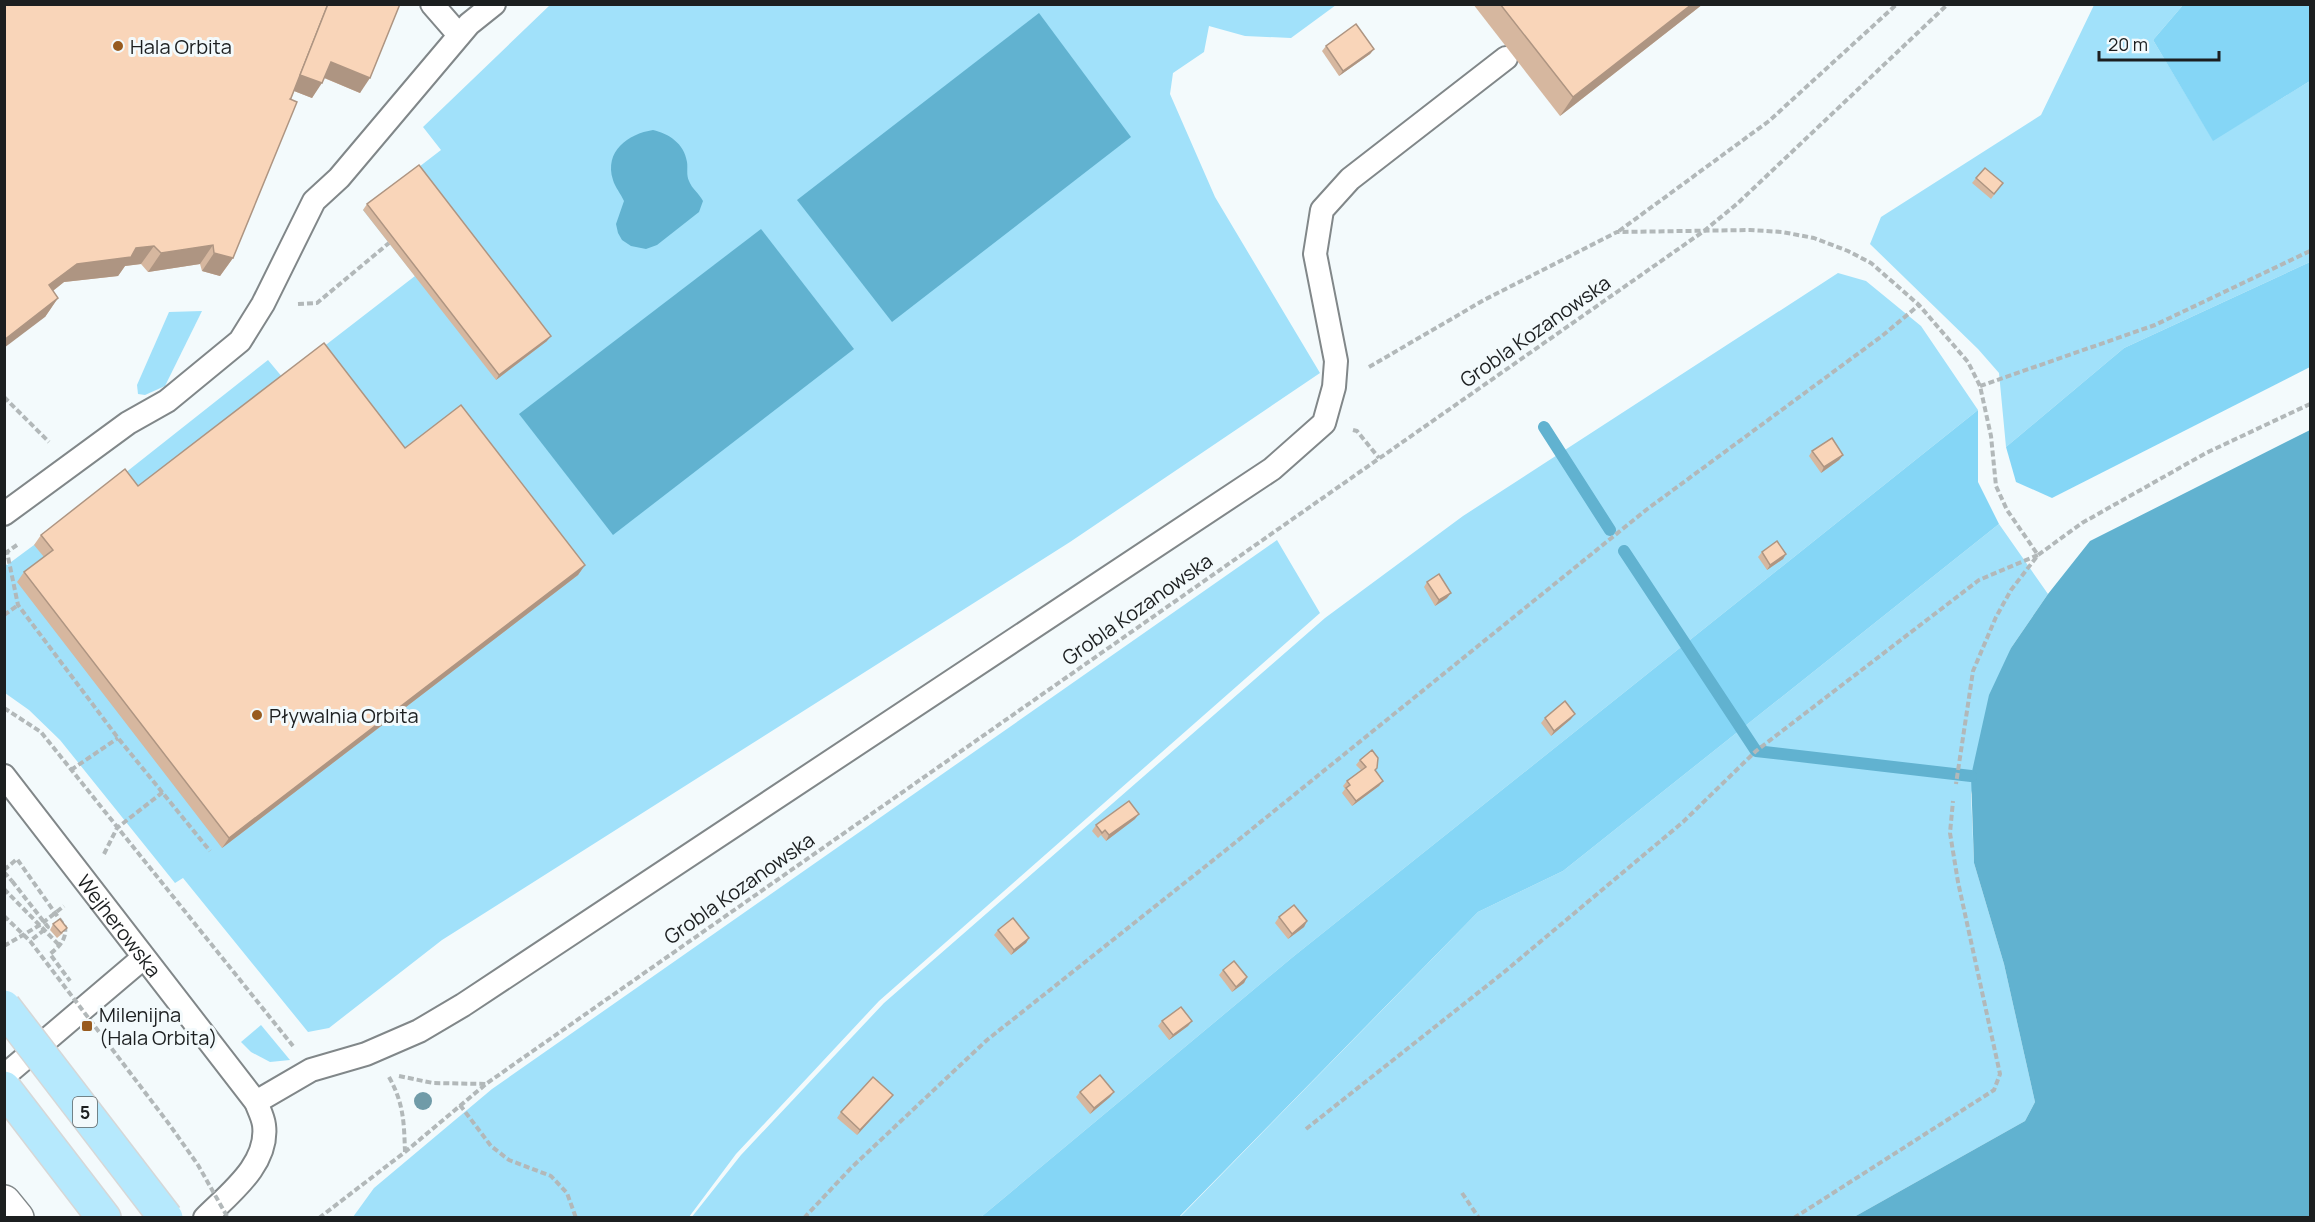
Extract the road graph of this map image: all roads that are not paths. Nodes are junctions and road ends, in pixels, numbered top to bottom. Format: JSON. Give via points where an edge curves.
{"nodes":[{"id":1,"x":432,"y":4,"type":"edge"},
{"id":2,"x":494,"y":4,"type":"edge"},
{"id":3,"x":459,"y":35,"type":"junction"},
{"id":4,"x":1506,"y":58,"type":"dead end"},
{"id":5,"x":4,"y":514,"type":"edge"},
{"id":6,"x":4,"y":777,"type":"edge"},
{"id":7,"x":143,"y":958,"type":"junction"},
{"id":8,"x":4,"y":1007,"type":"edge"},
{"id":9,"x":4,"y":1076,"type":"edge"},
{"id":10,"x":4,"y":1088,"type":"edge"},
{"id":11,"x":256,"y":1102,"type":"junction"},
{"id":12,"x":4,"y":1202,"type":"edge"},
{"id":13,"x":16,"y":1218,"type":"edge"},
{"id":14,"x":104,"y":1218,"type":"edge"},
{"id":15,"x":166,"y":1218,"type":"edge"},
{"id":16,"x":205,"y":1218,"type":"edge"}],
"edges":[{"from":1,"to":3,"type":"lane"},
{"from":2,"to":3,"type":"lane"},
{"from":3,"to":5,"type":"lane","via":[[339,178],[314,201],[263,304],[240,341],[167,401],[128,423]]},
{"from":4,"to":11,"type":"lane","via":[[1350,179],[1322,210],[1315,254],[1336,361],[1335,387],[1324,423],[1272,469],[463,1005],[419,1031],[366,1054],[311,1070]]},
{"from":6,"to":7,"type":"lane","name":"Wejherowska"},
{"from":7,"to":9,"type":"lane"},
{"from":7,"to":11,"type":"lane","name":"Wejherowska"},
{"from":8,"to":15,"type":"main road","number":"5","bridge":true},
{"from":10,"to":14,"type":"main road"},
{"from":11,"to":16,"type":"lane","via":[[264,1123],[260,1155]]},
{"from":12,"to":13,"type":"street"}]}
